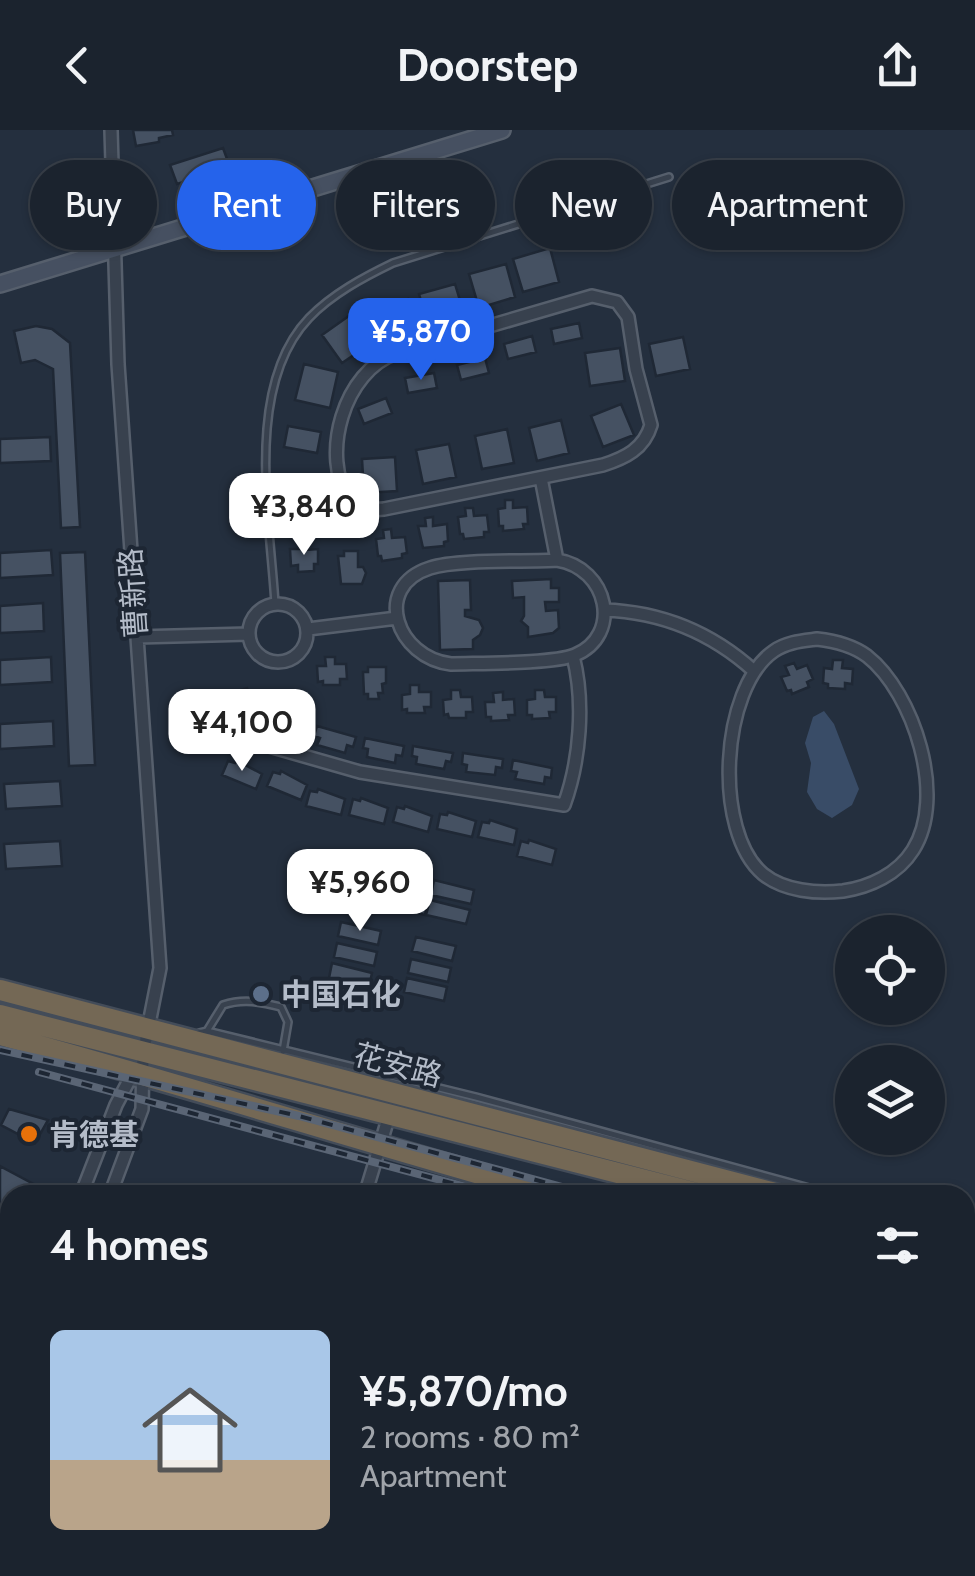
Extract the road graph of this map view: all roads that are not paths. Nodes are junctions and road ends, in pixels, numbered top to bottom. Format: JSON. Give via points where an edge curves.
{"nodes":[{"id":1,"x":111,"y":130,"type":"edge"},
{"id":2,"x":502,"y":130,"type":"edge"},
{"id":3,"x":112,"y":160,"type":"edge"},
{"id":4,"x":669,"y":177,"type":"dead end"},
{"id":5,"x":157,"y":237,"type":"edge"},
{"id":6,"x":115,"y":250,"type":"joint"},
{"id":7,"x":0,"y":284,"type":"edge"},
{"id":8,"x":540,"y":478,"type":"junction"},
{"id":9,"x":556,"y":560,"type":"junction"},
{"id":10,"x":275,"y":604,"type":"junction"},
{"id":11,"x":604,"y":610,"type":"junction"},
{"id":12,"x":396,"y":618,"type":"junction"},
{"id":13,"x":308,"y":629,"type":"junction"},
{"id":14,"x":249,"y":634,"type":"junction"},
{"id":15,"x":136,"y":637,"type":"junction"},
{"id":16,"x":573,"y":656,"type":"junction"},
{"id":17,"x":754,"y":671,"type":"junction"},
{"id":18,"x":220,"y":732,"type":"dead end"},
{"id":19,"x":0,"y":990,"type":"edge"},
{"id":20,"x":0,"y":1015,"type":"edge"},
{"id":21,"x":148,"y":1030,"type":"junction"},
{"id":22,"x":207,"y":1031,"type":"junction"},
{"id":23,"x":0,"y":1035,"type":"edge"},
{"id":24,"x":178,"y":1038,"type":"junction"},
{"id":25,"x":283,"y":1051,"type":"junction"},
{"id":26,"x":139,"y":1067,"type":"junction"},
{"id":27,"x":388,"y":1118,"type":"dead end"},
{"id":28,"x":380,"y":1147,"type":"junction"},
{"id":29,"x":85,"y":1185,"type":"edge"},
{"id":30,"x":114,"y":1185,"type":"edge"},
{"id":31,"x":368,"y":1185,"type":"edge"},
{"id":32,"x":518,"y":1185,"type":"edge"},
{"id":33,"x":660,"y":1185,"type":"edge"},
{"id":34,"x":744,"y":1185,"type":"edge"},
{"id":35,"x":798,"y":1185,"type":"edge"}],
"edges":[{"from":1,"to":3,"type":"street","name":"曹新路"},
{"from":2,"to":5,"type":"street"},
{"from":4,"to":10,"type":"lane","via":[[394,263],[308,319],[283,359],[268,409]]},
{"from":6,"to":7,"type":"street"},
{"from":6,"to":15,"type":"street","name":"曹新路"},
{"from":8,"to":8,"type":"street","via":[[384,509],[358,508],[338,478],[340,430],[361,378],[381,358],[579,297],[608,298],[628,318],[649,434],[620,460]]},
{"from":8,"to":9,"type":"street"},
{"from":9,"to":11,"type":"street","via":[[589,574]]},
{"from":9,"to":12,"type":"street","via":[[430,568],[407,584]]},
{"from":10,"to":13,"type":"street","via":[[296,610]]},
{"from":10,"to":14,"type":"street","via":[[256,614]]},
{"from":11,"to":16,"type":"street","via":[[594,639]]},
{"from":11,"to":17,"type":"street","via":[[682,624]]},
{"from":12,"to":13,"type":"street"},
{"from":12,"to":16,"type":"street","via":[[407,642],[432,662]]},
{"from":13,"to":14,"type":"street","via":[[299,654],[287,661],[261,657]]},
{"from":14,"to":15,"type":"street"},
{"from":15,"to":21,"type":"street","name":"曹新路","via":[[160,968]]},
{"from":16,"to":18,"type":"street","via":[[576,748],[564,805],[360,772]]},
{"from":17,"to":17,"type":"street","via":[[787,644],[817,638],[865,655],[891,683],[917,738],[928,799],[916,846],[888,874],[820,893],[777,882],[753,862],[738,828],[729,774],[734,723]]},
{"from":19,"to":21,"type":"highway","name":"花安路"},
{"from":20,"to":26,"type":"highway","name":"花安路"},
{"from":21,"to":24,"type":"highway","name":"花安路"},
{"from":21,"to":26,"type":"street","name":"曹新路"},
{"from":22,"to":24,"type":"lane"},
{"from":22,"to":25,"type":"lane"},
{"from":22,"to":25,"type":"lane","via":[[224,1004],[254,1000],[281,1007],[288,1022]]},
{"from":23,"to":26,"type":"highway"},
{"from":24,"to":34,"type":"highway","name":"花安路"},
{"from":25,"to":35,"type":"lane"},
{"from":26,"to":28,"type":"highway"},
{"from":26,"to":29,"type":"street","via":[[116,1104]]},
{"from":26,"to":30,"type":"street","via":[[142,1109]]},
{"from":26,"to":33,"type":"highway","name":"花安路"},
{"from":27,"to":28,"type":"street"},
{"from":28,"to":31,"type":"street"},
{"from":28,"to":32,"type":"highway"}]}
